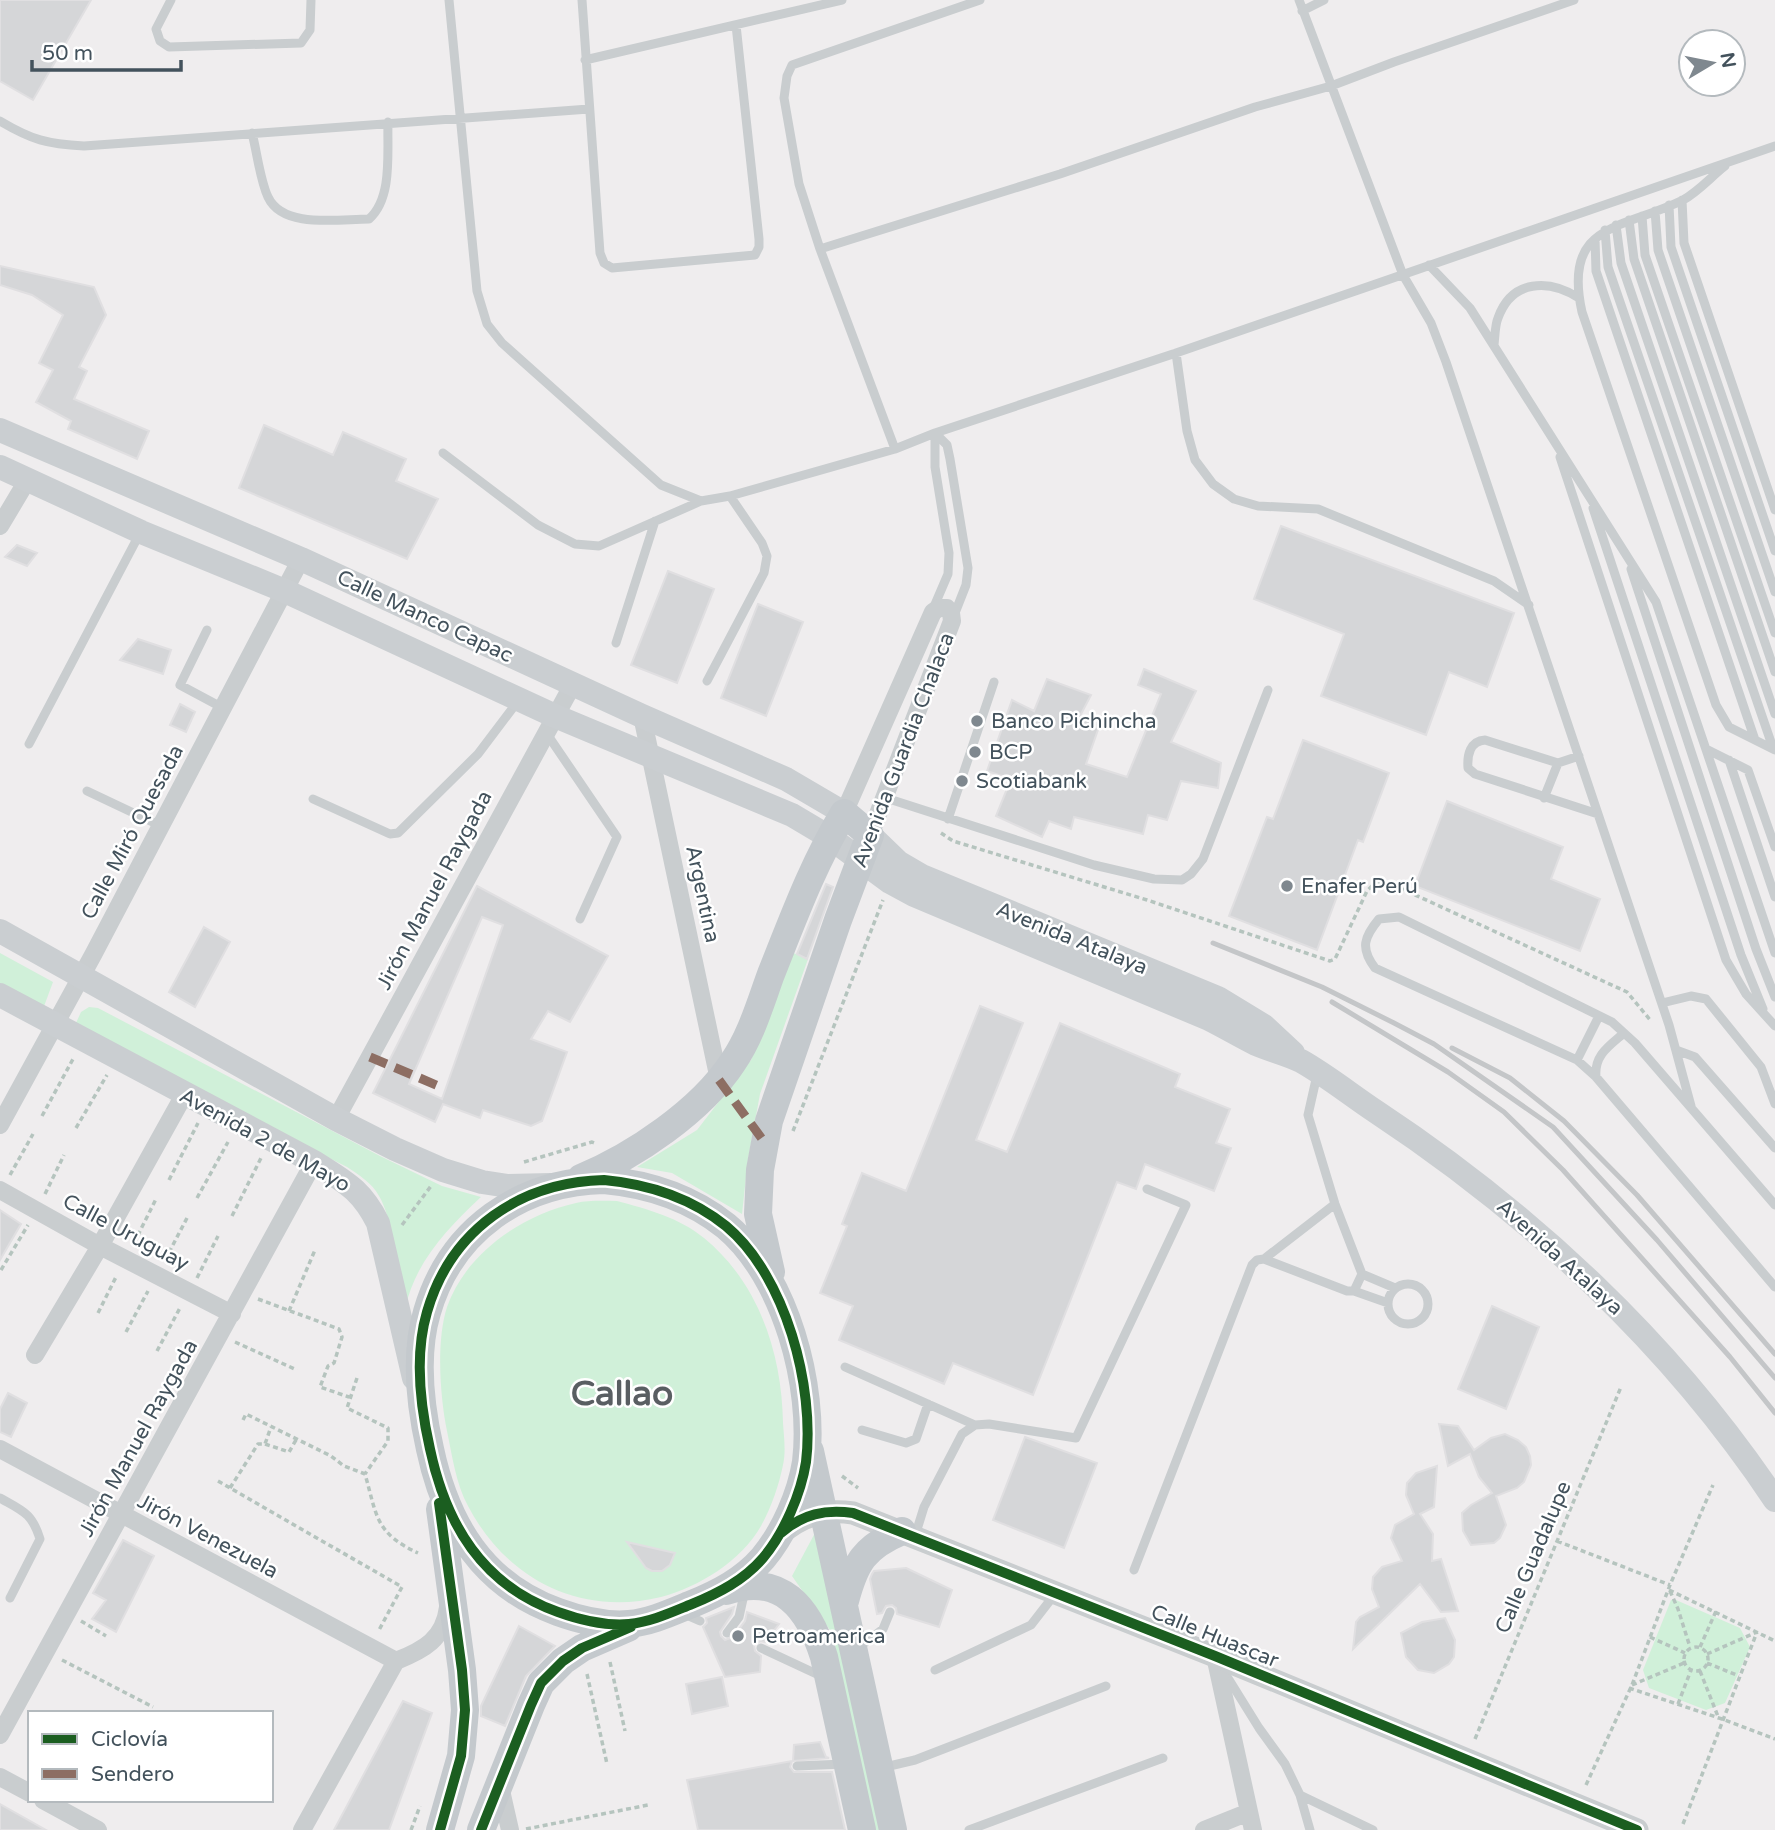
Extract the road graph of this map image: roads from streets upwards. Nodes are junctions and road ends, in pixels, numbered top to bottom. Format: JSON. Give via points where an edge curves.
{"nodes":[{"id":1,"x":0,"y":430,"type":"edge"},
{"id":2,"x":0,"y":467,"type":"edge"},
{"id":3,"x":28,"y":479,"type":"junction"},
{"id":4,"x":0,"y":526,"type":"edge"},
{"id":5,"x":301,"y":559,"type":"junction"},
{"id":6,"x":285,"y":591,"type":"junction"},
{"id":7,"x":573,"y":684,"type":"junction"},
{"id":8,"x":642,"y":716,"type":"junction"},
{"id":9,"x":887,"y":718,"type":"junction"},
{"id":10,"x":550,"y":724,"type":"junction"},
{"id":11,"x":912,"y":728,"type":"junction"},
{"id":12,"x":650,"y":755,"type":"junction"},
{"id":13,"x":844,"y":813,"type":"junction"},
{"id":14,"x":829,"y":837,"type":"junction"},
{"id":15,"x":865,"y":848,"type":"junction"},
{"id":16,"x":0,"y":931,"type":"edge"},
{"id":17,"x":82,"y":976,"type":"junction"},
{"id":18,"x":0,"y":995,"type":"edge"},
{"id":19,"x":54,"y":1025,"type":"junction"},
{"id":20,"x":1309,"y":1067,"type":"junction"},
{"id":21,"x":719,"y":1080,"type":"junction"},
{"id":22,"x":184,"y":1095,"type":"junction"},
{"id":23,"x":336,"y":1119,"type":"junction"},
{"id":24,"x":0,"y":1125,"type":"edge"},
{"id":25,"x":314,"y":1162,"type":"junction"},
{"id":26,"x":566,"y":1184,"type":"junction"},
{"id":27,"x":1,"y":1191,"type":"edge"},
{"id":28,"x":100,"y":1245,"type":"junction"},
{"id":29,"x":778,"y":1294,"type":"junction"},
{"id":30,"x":232,"y":1314,"type":"junction"},
{"id":31,"x":35,"y":1355,"type":"dead end"},
{"id":32,"x":423,"y":1418,"type":"junction"},
{"id":33,"x":807,"y":1434,"type":"junction"},
{"id":34,"x":0,"y":1450,"type":"edge"},
{"id":35,"x":432,"y":1460,"type":"junction"},
{"id":36,"x":1775,"y":1500,"type":"edge"},
{"id":37,"x":824,"y":1511,"type":"junction"},
{"id":38,"x":122,"y":1516,"type":"junction"},
{"id":39,"x":909,"y":1533,"type":"junction"},
{"id":40,"x":778,"y":1536,"type":"junction"},
{"id":41,"x":451,"y":1584,"type":"junction"},
{"id":42,"x":845,"y":1604,"type":"junction"},
{"id":43,"x":683,"y":1612,"type":"junction"},
{"id":44,"x":1215,"y":1656,"type":"junction"},
{"id":45,"x":396,"y":1661,"type":"junction"},
{"id":46,"x":0,"y":1735,"type":"edge"},
{"id":47,"x":0,"y":1777,"type":"edge"},
{"id":48,"x":500,"y":1782,"type":"junction"},
{"id":49,"x":28,"y":1792,"type":"edge"},
{"id":50,"x":47,"y":1802,"type":"edge"},
{"id":51,"x":1249,"y":1812,"type":"junction"},
{"id":52,"x":98,"y":1830,"type":"edge"},
{"id":53,"x":302,"y":1830,"type":"edge"},
{"id":54,"x":440,"y":1830,"type":"edge"},
{"id":55,"x":481,"y":1830,"type":"edge"},
{"id":56,"x":510,"y":1830,"type":"edge"},
{"id":57,"x":862,"y":1830,"type":"edge"},
{"id":58,"x":893,"y":1830,"type":"edge"},
{"id":59,"x":1205,"y":1830,"type":"edge"},
{"id":60,"x":1253,"y":1830,"type":"edge"},
{"id":61,"x":1637,"y":1830,"type":"edge"}],
"edges":[{"from":1,"to":5,"type":"main road","name":"Calle Manco Capac"},
{"from":2,"to":3,"type":"main road","name":"Calle Manco Capac"},
{"from":3,"to":4,"type":"street"},
{"from":3,"to":6,"type":"main road","name":"Calle Manco Capac"},
{"from":5,"to":6,"type":"street","name":"Calle Miró Quesada"},
{"from":5,"to":7,"type":"main road","name":"Calle Manco Capac"},
{"from":6,"to":10,"type":"main road","name":"Calle Manco Capac","via":[[519,699]]},
{"from":6,"to":17,"type":"street","name":"Calle Miró Quesada"},
{"from":7,"to":8,"type":"main road","name":"Calle Manco Capac"},
{"from":7,"to":10,"type":"street","name":"Jirón Manuel Raygada"},
{"from":8,"to":12,"type":"street","name":"Argentina"},
{"from":8,"to":13,"type":"main road","name":"Calle Manco Capac","via":[[786,779]]},
{"from":9,"to":11,"type":"street"},
{"from":9,"to":11,"type":"street","name":"Avenida Guardia Chalaca","via":[[933,612],[947,608],[952,621]]},
{"from":9,"to":13,"type":"street","name":"Avenida Guardia Chalaca"},
{"from":10,"to":12,"type":"main road","name":"Calle Manco Capac"},
{"from":10,"to":23,"type":"street","name":"Jirón Manuel Raygada"},
{"from":11,"to":15,"type":"street","name":"Avenida Guardia Chalaca"},
{"from":12,"to":14,"type":"main road","name":"Calle Manco Capac","via":[[792,815]]},
{"from":12,"to":21,"type":"street","name":"Argentina"},
{"from":13,"to":14,"type":"main road","name":"Avenida Guardia Chalaca"},
{"from":13,"to":15,"type":"main road","name":"Avenida Atalaya"},
{"from":14,"to":15,"type":"main road","name":"Avenida Atalaya"},
{"from":14,"to":21,"type":"main road","name":"Avenida Guardia Chalaca","via":[[808,878],[749,1034]]},
{"from":15,"to":20,"type":"main road","name":"Avenida Atalaya","via":[[1218,998],[1264,1026]]},
{"from":15,"to":20,"type":"main road","name":"Avenida Atalaya","via":[[890,882],[914,895],[1209,1019]]},
{"from":15,"to":29,"type":"main road","name":"Avenida Guardia Chalaca","via":[[777,1096],[765,1143],[758,1214]]},
{"from":16,"to":17,"type":"main road"},
{"from":17,"to":19,"type":"street","name":"Calle Miró Quesada"},
{"from":17,"to":23,"type":"main road"},
{"from":18,"to":19,"type":"main road","name":"Avenida 2 de Mayo"},
{"from":19,"to":22,"type":"main road","name":"Avenida 2 de Mayo"},
{"from":19,"to":24,"type":"street","name":"Calle Miró Quesada"},
{"from":20,"to":36,"type":"main road","name":"Avenida Atalaya","via":[[1438,1152],[1523,1219],[1618,1308],[1703,1404]]},
{"from":21,"to":26,"type":"main road","name":"Avenida Guardia Chalaca","via":[[678,1119],[629,1154]]},
{"from":22,"to":25,"type":"main road","name":"Avenida 2 de Mayo"},
{"from":22,"to":28,"type":"street"},
{"from":23,"to":26,"type":"main road","via":[[443,1170],[482,1182]]},
{"from":25,"to":30,"type":"street","name":"Jirón Manuel Raygada"},
{"from":25,"to":32,"type":"main road","name":"Avenida 2 de Mayo","via":[[355,1189],[377,1223]]},
{"from":26,"to":29,"type":"main road","via":[[632,1182],[684,1200],[726,1227],[747,1248]]},
{"from":26,"to":32,"type":"main road","via":[[504,1208],[461,1244],[448,1264],[426,1313],[420,1383]]},
{"from":27,"to":28,"type":"street","name":"Calle Uruguay"},
{"from":28,"to":30,"type":"street","name":"Calle Uruguay"},
{"from":28,"to":31,"type":"street"},
{"from":29,"to":33,"type":"main road","name":"Avenida Guardia Chalaca","via":[[798,1362]]},
{"from":30,"to":38,"type":"street","name":"Jirón Manuel Raygada"},
{"from":32,"to":35,"type":"main road"},
{"from":33,"to":37,"type":"main road"},
{"from":33,"to":40,"type":"main road","via":[[795,1501]]},
{"from":34,"to":38,"type":"street","name":"Jirón Venezuela"},
{"from":35,"to":41,"type":"main road"},
{"from":35,"to":43,"type":"main road","via":[[456,1525],[486,1566],[505,1583],[548,1608],[610,1623],[629,1624]]},
{"from":37,"to":39,"type":"street","name":"Calle Huascar","via":[[853,1513]]},
{"from":37,"to":40,"type":"street","name":"Calle Huascar","via":[[792,1524]]},
{"from":37,"to":42,"type":"main road"},
{"from":38,"to":45,"type":"street","name":"Jirón Venezuela"},
{"from":38,"to":46,"type":"street","name":"Jirón Manuel Raygada"},
{"from":39,"to":42,"type":"main road","via":[[887,1537],[861,1559],[852,1573]]},
{"from":39,"to":44,"type":"street","name":"Calle Huascar"},
{"from":40,"to":43,"type":"main road","via":[[749,1572]]},
{"from":41,"to":45,"type":"street","via":[[439,1635],[417,1653]]},
{"from":41,"to":54,"type":"main road","via":[[462,1670],[464,1734]]},
{"from":42,"to":58,"type":"main road"},
{"from":43,"to":48,"type":"main road","via":[[593,1643],[563,1661],[541,1683]]},
{"from":43,"to":57,"type":"main road","via":[[745,1586],[777,1590],[798,1606],[817,1635]]},
{"from":44,"to":51,"type":"street"},
{"from":44,"to":61,"type":"street","name":"Calle Huascar"},
{"from":45,"to":53,"type":"street"},
{"from":47,"to":49,"type":"street"},
{"from":48,"to":55,"type":"main road"},
{"from":48,"to":56,"type":"street"},
{"from":50,"to":52,"type":"street"},
{"from":51,"to":59,"type":"street"},
{"from":51,"to":60,"type":"street"}]}
